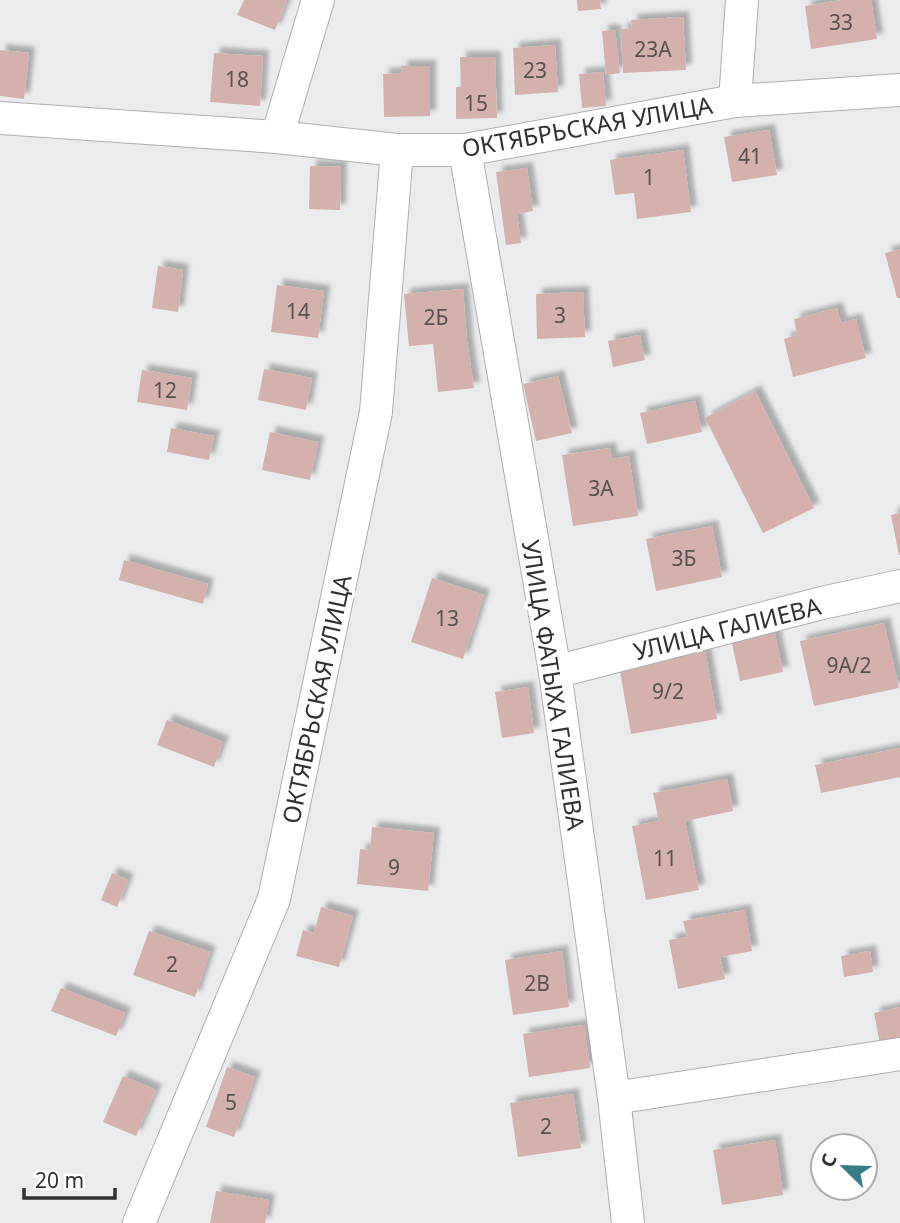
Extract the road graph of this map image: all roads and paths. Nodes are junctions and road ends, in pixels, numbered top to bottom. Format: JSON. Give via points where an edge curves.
{"nodes":[{"id":1,"x":318,"y":0,"type":"edge"},
{"id":2,"x":742,"y":0,"type":"edge"},
{"id":3,"x":900,"y":90,"type":"edge"},
{"id":4,"x":735,"y":101,"type":"junction"},
{"id":5,"x":0,"y":118,"type":"edge"},
{"id":6,"x":278,"y":138,"type":"junction"},
{"id":7,"x":397,"y":150,"type":"junction"},
{"id":8,"x":465,"y":150,"type":"junction"},
{"id":9,"x":900,"y":586,"type":"edge"},
{"id":10,"x":555,"y":672,"type":"junction"},
{"id":11,"x":900,"y":1054,"type":"edge"},
{"id":12,"x":614,"y":1098,"type":"junction"},
{"id":13,"x":139,"y":1223,"type":"edge"},
{"id":14,"x":628,"y":1223,"type":"edge"}],
"edges":[{"from":1,"to":6,"type":"street"},
{"from":2,"to":4,"type":"street","name":"ОКТЯБРЬСКАЯ УЛИЦА"},
{"from":3,"to":4,"type":"street","name":"ОКТЯБРЬСКАЯ УЛИЦА"},
{"from":4,"to":8,"type":"street","name":"ОКТЯБРЬСКАЯ УЛИЦА"},
{"from":5,"to":6,"type":"street","name":"ОКТЯБРЬСКАЯ УЛИЦА"},
{"from":6,"to":7,"type":"street","name":"ОКТЯБРЬСКАЯ УЛИЦА"},
{"from":7,"to":8,"type":"street","name":"ОКТЯБРЬСКАЯ УЛИЦА"},
{"from":7,"to":13,"type":"street","name":"ОКТЯБРЬСКАЯ УЛИЦА","via":[[376,412],[274,899]]},
{"from":8,"to":10,"type":"street","name":"УЛИЦА ФАТЫХА ГАЛИЕВА"},
{"from":9,"to":10,"type":"street","name":"УЛИЦА ГАЛИЕВА"},
{"from":10,"to":12,"type":"street","name":"УЛИЦА ФАТЫХА ГАЛИЕВА"},
{"from":11,"to":12,"type":"street"},
{"from":12,"to":14,"type":"street","name":"УЛИЦА ФАТЫХА ГАЛИЕВА"}]}
